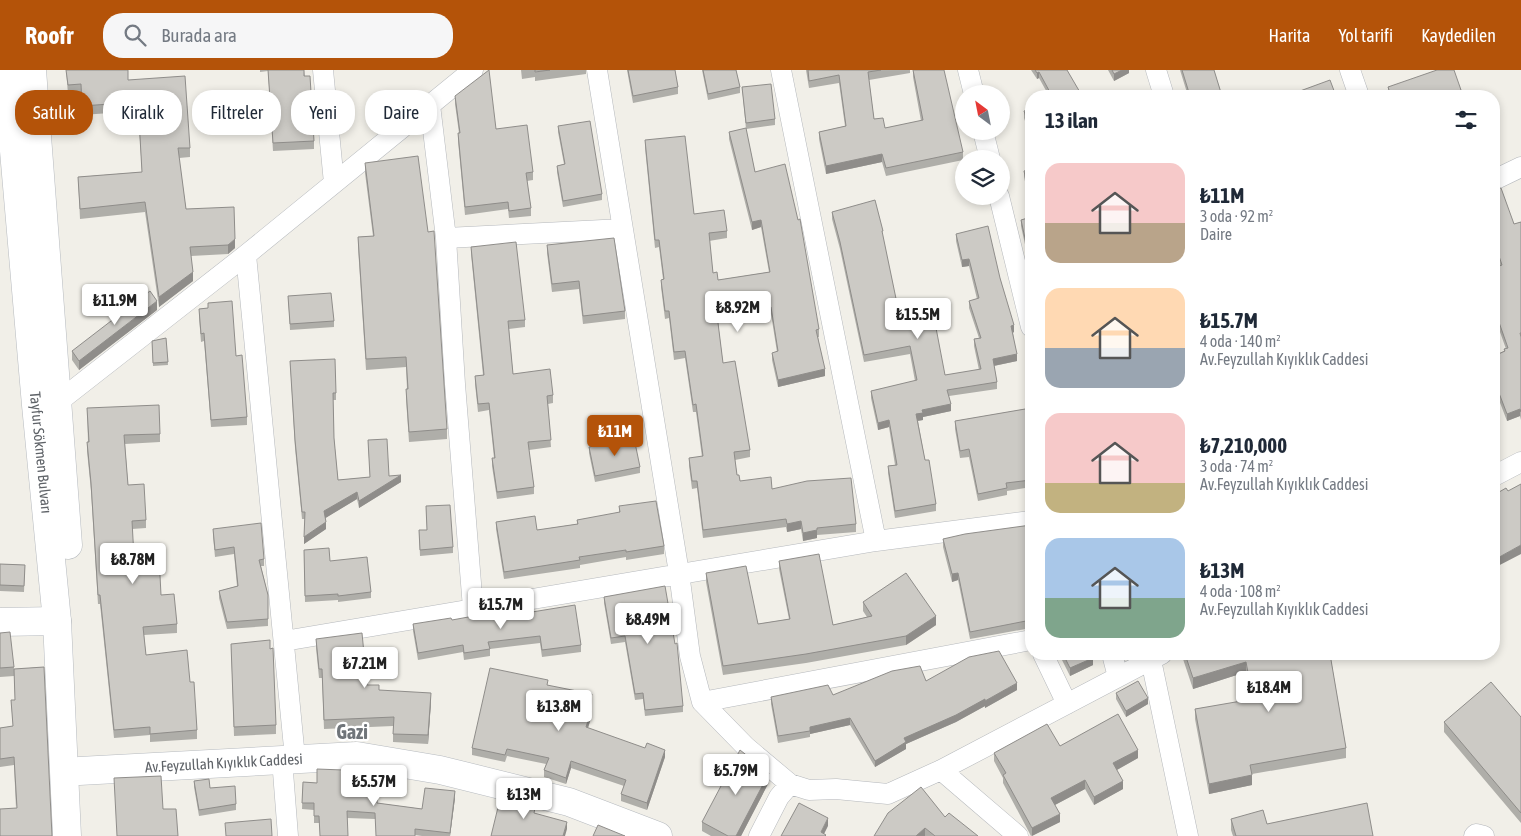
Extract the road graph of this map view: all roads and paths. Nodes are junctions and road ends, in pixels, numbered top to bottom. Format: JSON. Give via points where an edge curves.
{"nodes":[{"id":1,"x":8,"y":70,"type":"edge"},
{"id":2,"x":32,"y":70,"type":"edge"},
{"id":3,"x":323,"y":70,"type":"edge"},
{"id":4,"x":473,"y":70,"type":"edge"},
{"id":5,"x":597,"y":70,"type":"edge"},
{"id":6,"x":781,"y":70,"type":"edge"},
{"id":7,"x":968,"y":70,"type":"edge"},
{"id":8,"x":1156,"y":70,"type":"edge"},
{"id":9,"x":1350,"y":70,"type":"edge"},
{"id":10,"x":972,"y":85,"type":"edge"},
{"id":11,"x":1162,"y":90,"type":"edge"},
{"id":12,"x":1357,"y":90,"type":"edge"},
{"id":13,"x":437,"y":99,"type":"edge"},
{"id":14,"x":393,"y":135,"type":"edge"},
{"id":15,"x":434,"y":135,"type":"edge"},
{"id":16,"x":1521,"y":167,"type":"edge"},
{"id":17,"x":1500,"y":177,"type":"edge"},
{"id":18,"x":334,"y":183,"type":"junction"},
{"id":19,"x":1001,"y":205,"type":"edge"},
{"id":20,"x":623,"y":229,"type":"junction"},
{"id":21,"x":446,"y":238,"type":"junction"},
{"id":22,"x":246,"y":254,"type":"junction"},
{"id":23,"x":1025,"y":302,"type":"edge"},
{"id":24,"x":47,"y":404,"type":"junction"},
{"id":25,"x":1521,"y":462,"type":"edge"},
{"id":26,"x":1500,"y":471,"type":"edge"},
{"id":27,"x":1025,"y":521,"type":"edge"},
{"id":28,"x":876,"y":541,"type":"junction"},
{"id":29,"x":679,"y":573,"type":"junction"},
{"id":30,"x":473,"y":608,"type":"junction"},
{"id":31,"x":57,"y":621,"type":"junction"},
{"id":32,"x":0,"y":622,"type":"edge"},
{"id":33,"x":284,"y":641,"type":"junction"},
{"id":34,"x":1025,"y":641,"type":"edge"},
{"id":35,"x":1046,"y":660,"type":"edge"},
{"id":36,"x":1114,"y":660,"type":"edge"},
{"id":37,"x":1151,"y":660,"type":"edge"},
{"id":38,"x":1158,"y":660,"type":"edge"},
{"id":39,"x":1118,"y":677,"type":"junction"},
{"id":40,"x":702,"y":702,"type":"junction"},
{"id":41,"x":1067,"y":704,"type":"junction"},
{"id":42,"x":288,"y":759,"type":"junction"},
{"id":43,"x":79,"y":770,"type":"junction"},
{"id":44,"x":941,"y":770,"type":"junction"},
{"id":45,"x":790,"y":784,"type":"junction"},
{"id":46,"x":67,"y":836,"type":"edge"},
{"id":47,"x":83,"y":836,"type":"edge"},
{"id":48,"x":288,"y":836,"type":"edge"},
{"id":49,"x":658,"y":836,"type":"edge"},
{"id":50,"x":759,"y":836,"type":"edge"},
{"id":51,"x":1018,"y":836,"type":"edge"},
{"id":52,"x":1188,"y":836,"type":"edge"},
{"id":53,"x":1474,"y":836,"type":"edge"},
{"id":54,"x":1484,"y":836,"type":"edge"}],
"edges":[{"from":1,"to":24,"type":"main road","name":"Tayfur Sökmen Bulvarı"},
{"from":2,"to":24,"type":"main road","name":"Tayfur Sökmen Bulvarı"},
{"from":3,"to":18,"type":"street"},
{"from":4,"to":13,"type":"street"},
{"from":5,"to":20,"type":"street"},
{"from":6,"to":28,"type":"street"},
{"from":7,"to":10,"type":"street"},
{"from":8,"to":11,"type":"street"},
{"from":9,"to":12,"type":"street"},
{"from":14,"to":18,"type":"street"},
{"from":15,"to":21,"type":"street"},
{"from":16,"to":17,"type":"street"},
{"from":18,"to":22,"type":"street"},
{"from":19,"to":23,"type":"street"},
{"from":20,"to":21,"type":"street"},
{"from":20,"to":29,"type":"street"},
{"from":21,"to":30,"type":"street"},
{"from":22,"to":24,"type":"street"},
{"from":22,"to":33,"type":"street"},
{"from":24,"to":31,"type":"main road","name":"Tayfur Sökmen Bulvarı"},
{"from":24,"to":43,"type":"main road","name":"Tayfur Sökmen Bulvarı","via":[[74,618]]},
{"from":25,"to":26,"type":"street"},
{"from":27,"to":28,"type":"street"},
{"from":28,"to":29,"type":"street"},
{"from":29,"to":30,"type":"street"},
{"from":29,"to":40,"type":"street","via":[[690,656]]},
{"from":30,"to":33,"type":"street"},
{"from":31,"to":32,"type":"main road"},
{"from":31,"to":46,"type":"main road","name":"Tayfur Sökmen Bulvarı"},
{"from":33,"to":42,"type":"street"},
{"from":34,"to":40,"type":"street"},
{"from":35,"to":41,"type":"street"},
{"from":36,"to":39,"type":"street"},
{"from":37,"to":39,"type":"street"},
{"from":38,"to":52,"type":"street"},
{"from":39,"to":41,"type":"street"},
{"from":40,"to":45,"type":"street","via":[[746,747]]},
{"from":41,"to":44,"type":"street"},
{"from":42,"to":43,"type":"main road","name":"Av.Feyzullah Kıyıklık Caddesi"},
{"from":42,"to":48,"type":"street"},
{"from":42,"to":49,"type":"main road","name":"Av.Feyzullah Kıyıklık Caddesi","via":[[357,756],[440,770],[569,802]]},
{"from":43,"to":47,"type":"main road","name":"Tayfur Sökmen Bulvarı"},
{"from":44,"to":45,"type":"street","via":[[888,794],[809,790]]},
{"from":44,"to":51,"type":"street"},
{"from":45,"to":50,"type":"street","via":[[779,797]]},
{"from":53,"to":54,"type":"street"}]}
